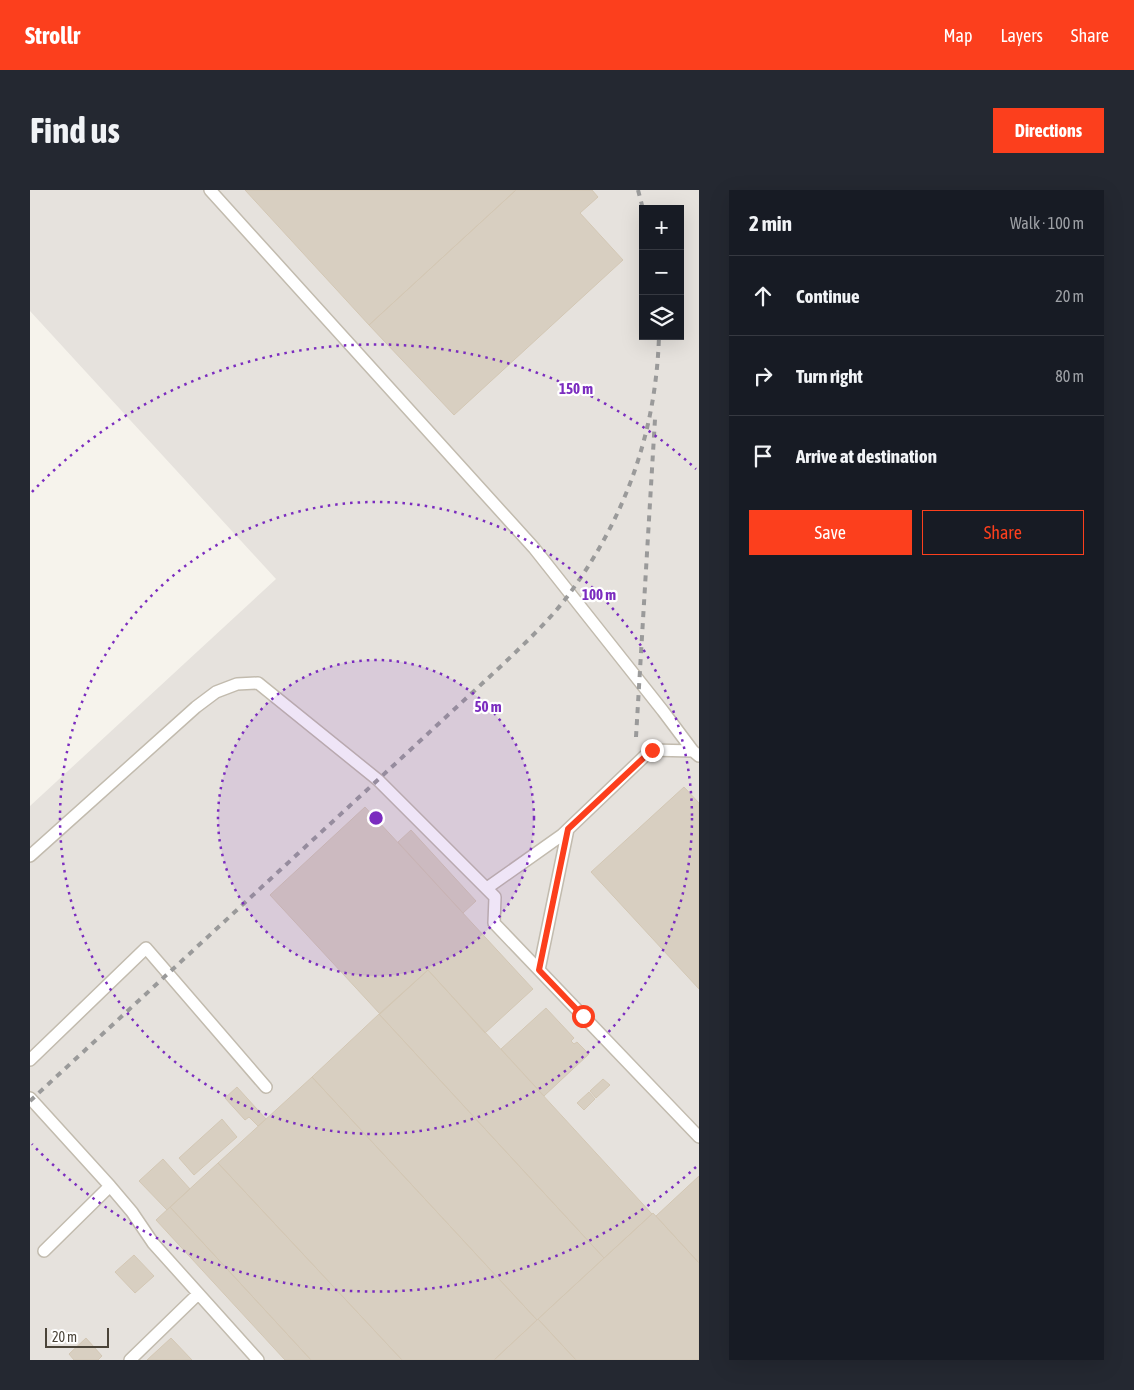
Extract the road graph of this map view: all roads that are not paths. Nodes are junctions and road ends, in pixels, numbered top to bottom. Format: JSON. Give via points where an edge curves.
{"nodes":[{"id":1,"x":210,"y":190,"type":"edge"},
{"id":2,"x":696,"y":754,"type":"edge"},
{"id":3,"x":568,"y":829,"type":"junction"},
{"id":4,"x":30,"y":856,"type":"edge"},
{"id":5,"x":487,"y":888,"type":"junction"},
{"id":6,"x":539,"y":970,"type":"junction"},
{"id":7,"x":30,"y":1060,"type":"edge"},
{"id":8,"x":266,"y":1087,"type":"dead end"},
{"id":9,"x":30,"y":1098,"type":"edge"},
{"id":10,"x":699,"y":1138,"type":"edge"},
{"id":11,"x":110,"y":1186,"type":"junction"},
{"id":12,"x":44,"y":1251,"type":"dead end"},
{"id":13,"x":198,"y":1294,"type":"junction"},
{"id":14,"x":130,"y":1360,"type":"edge"},
{"id":15,"x":258,"y":1360,"type":"edge"}],
"edges":[{"from":1,"to":2,"type":"lane","via":[[534,548]]},
{"from":2,"to":3,"type":"lane","via":[[652,750]]},
{"from":3,"to":5,"type":"lane"},
{"from":3,"to":6,"type":"lane"},
{"from":4,"to":5,"type":"lane","via":[[196,707],[216,692],[236,684],[258,683],[378,780]]},
{"from":5,"to":6,"type":"lane","via":[[495,896],[494,923]]},
{"from":6,"to":10,"type":"lane"},
{"from":7,"to":8,"type":"lane","via":[[146,948]]},
{"from":9,"to":11,"type":"lane"},
{"from":11,"to":12,"type":"lane"},
{"from":11,"to":13,"type":"lane","via":[[153,1244]]},
{"from":13,"to":14,"type":"lane"},
{"from":13,"to":15,"type":"lane"}]}
